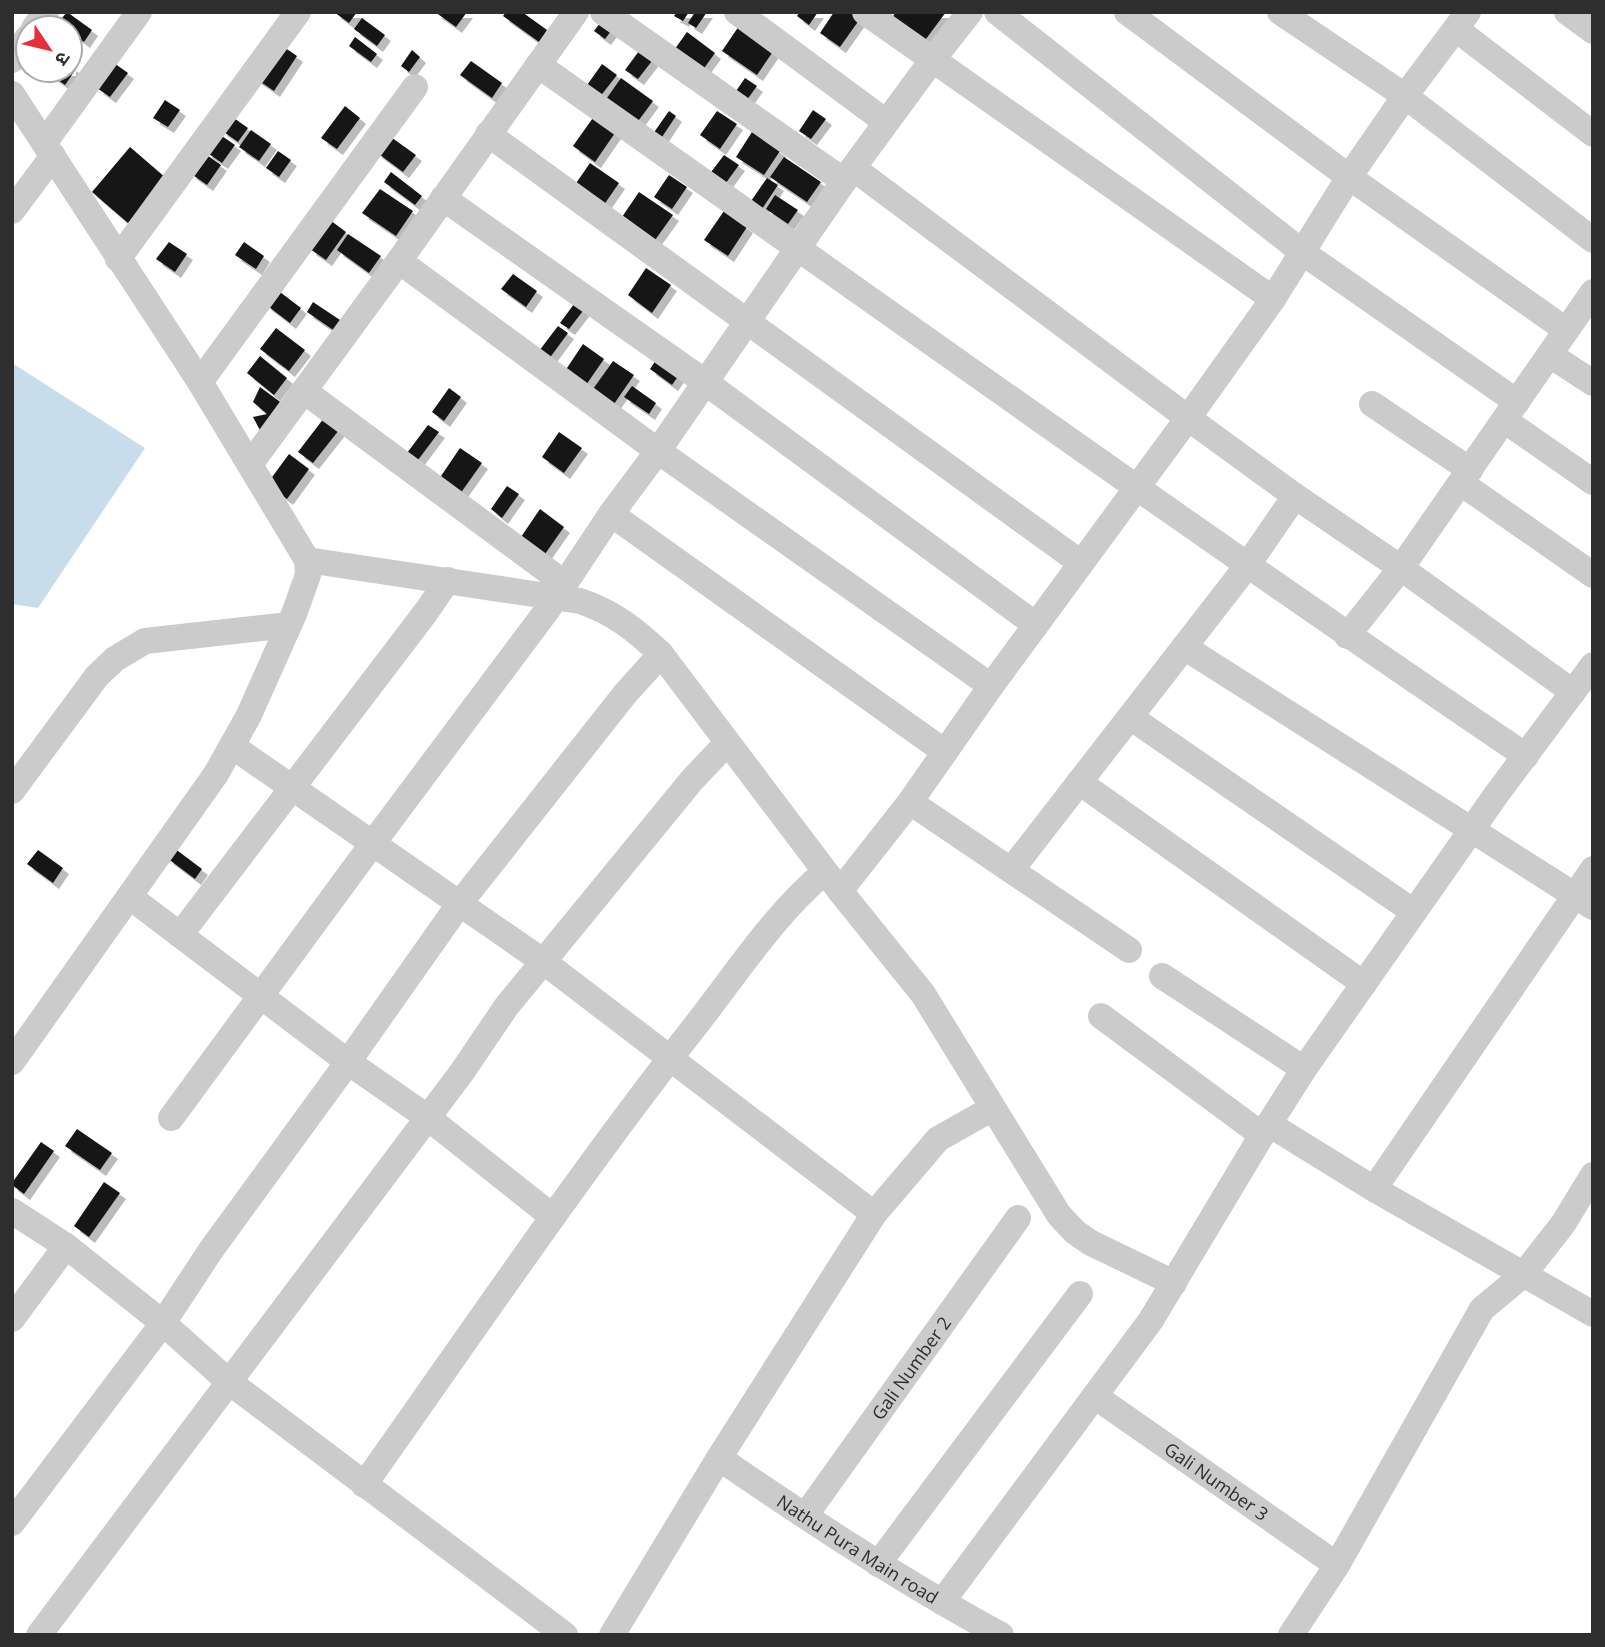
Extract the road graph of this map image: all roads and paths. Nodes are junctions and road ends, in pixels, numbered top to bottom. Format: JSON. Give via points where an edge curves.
{"nodes":[{"id":1,"x":139,"y":12,"type":"edge"},
{"id":2,"x":298,"y":12,"type":"edge"},
{"id":3,"x":576,"y":12,"type":"edge"},
{"id":4,"x":603,"y":12,"type":"edge"},
{"id":5,"x":737,"y":12,"type":"edge"},
{"id":6,"x":865,"y":12,"type":"edge"},
{"id":7,"x":970,"y":12,"type":"edge"},
{"id":8,"x":997,"y":12,"type":"edge"},
{"id":9,"x":1127,"y":12,"type":"edge"},
{"id":10,"x":1280,"y":12,"type":"edge"},
{"id":11,"x":1567,"y":12,"type":"edge"},
{"id":12,"x":1462,"y":20,"type":"edge"},
{"id":13,"x":1593,"y":31,"type":"edge"},
{"id":14,"x":933,"y":59,"type":"junction"},
{"id":15,"x":538,"y":65,"type":"junction"},
{"id":16,"x":415,"y":88,"type":"dead end"},
{"id":17,"x":12,"y":95,"type":"edge"},
{"id":18,"x":1405,"y":96,"type":"junction"},
{"id":19,"x":886,"y":122,"type":"junction"},
{"id":20,"x":488,"y":134,"type":"junction"},
{"id":21,"x":1593,"y":134,"type":"edge"},
{"id":22,"x":49,"y":149,"type":"junction"},
{"id":23,"x":849,"y":175,"type":"junction"},
{"id":24,"x":1349,"y":177,"type":"junction"},
{"id":25,"x":443,"y":198,"type":"junction"},
{"id":26,"x":12,"y":211,"type":"edge"},
{"id":27,"x":1593,"y":240,"type":"edge"},
{"id":28,"x":798,"y":247,"type":"junction"},
{"id":29,"x":1302,"y":251,"type":"junction"},
{"id":30,"x":118,"y":258,"type":"junction"},
{"id":31,"x":399,"y":261,"type":"junction"},
{"id":32,"x":1593,"y":292,"type":"edge"},
{"id":33,"x":1273,"y":299,"type":"junction"},
{"id":34,"x":746,"y":322,"type":"junction"},
{"id":35,"x":1566,"y":330,"type":"junction"},
{"id":36,"x":1550,"y":355,"type":"junction"},
{"id":37,"x":200,"y":382,"type":"junction"},
{"id":38,"x":705,"y":382,"type":"junction"},
{"id":39,"x":1593,"y":383,"type":"edge"},
{"id":40,"x":304,"y":391,"type":"junction"},
{"id":41,"x":1372,"y":404,"type":"dead end"},
{"id":42,"x":1511,"y":411,"type":"junction"},
{"id":43,"x":1188,"y":418,"type":"junction"},
{"id":44,"x":657,"y":451,"type":"junction"},
{"id":45,"x":251,"y":463,"type":"junction"},
{"id":46,"x":1465,"y":477,"type":"junction"},
{"id":47,"x":1593,"y":482,"type":"edge"},
{"id":48,"x":1138,"y":486,"type":"junction"},
{"id":49,"x":1295,"y":496,"type":"junction"},
{"id":50,"x":611,"y":514,"type":"junction"},
{"id":51,"x":1081,"y":563,"type":"junction"},
{"id":52,"x":1247,"y":566,"type":"junction"},
{"id":53,"x":307,"y":568,"type":"junction"},
{"id":54,"x":1401,"y":568,"type":"junction"},
{"id":55,"x":1593,"y":575,"type":"edge"},
{"id":56,"x":445,"y":584,"type":"junction"},
{"id":57,"x":550,"y":605,"type":"junction"},
{"id":58,"x":292,"y":620,"type":"junction"},
{"id":59,"x":1036,"y":625,"type":"junction"},
{"id":60,"x":1348,"y":636,"type":"junction"},
{"id":61,"x":1184,"y":647,"type":"junction"},
{"id":62,"x":656,"y":660,"type":"junction"},
{"id":63,"x":1593,"y":665,"type":"edge"},
{"id":64,"x":991,"y":686,"type":"junction"},
{"id":65,"x":1573,"y":692,"type":"junction"},
{"id":66,"x":1130,"y":717,"type":"junction"},
{"id":67,"x":232,"y":746,"type":"junction"},
{"id":68,"x":721,"y":749,"type":"junction"},
{"id":69,"x":945,"y":752,"type":"junction"},
{"id":70,"x":1526,"y":756,"type":"junction"},
{"id":71,"x":1079,"y":782,"type":"junction"},
{"id":72,"x":294,"y":788,"type":"junction"},
{"id":73,"x":12,"y":791,"type":"edge"},
{"id":74,"x":910,"y":802,"type":"junction"},
{"id":75,"x":1471,"y":832,"type":"junction"},
{"id":76,"x":373,"y":843,"type":"junction"},
{"id":77,"x":1012,"y":869,"type":"junction"},
{"id":78,"x":1593,"y":869,"type":"edge"},
{"id":79,"x":828,"y":880,"type":"junction"},
{"id":80,"x":130,"y":897,"type":"junction"},
{"id":81,"x":460,"y":902,"type":"junction"},
{"id":82,"x":1584,"y":902,"type":"edge"},
{"id":83,"x":1414,"y":912,"type":"junction"},
{"id":84,"x":180,"y":935,"type":"junction"},
{"id":85,"x":1129,"y":950,"type":"dead end"},
{"id":86,"x":544,"y":962,"type":"junction"},
{"id":87,"x":1162,"y":976,"type":"dead end"},
{"id":88,"x":1364,"y":984,"type":"junction"},
{"id":89,"x":261,"y":996,"type":"junction"},
{"id":90,"x":1101,"y":1016,"type":"dead end"},
{"id":91,"x":670,"y":1058,"type":"junction"},
{"id":92,"x":12,"y":1062,"type":"edge"},
{"id":93,"x":348,"y":1062,"type":"junction"},
{"id":94,"x":1304,"y":1069,"type":"junction"},
{"id":95,"x":980,"y":1115,"type":"junction"},
{"id":96,"x":428,"y":1117,"type":"junction"},
{"id":97,"x":171,"y":1118,"type":"dead end"},
{"id":98,"x":1265,"y":1129,"type":"junction"},
{"id":99,"x":1593,"y":1175,"type":"edge"},
{"id":100,"x":1374,"y":1189,"type":"junction"},
{"id":101,"x":12,"y":1211,"type":"edge"},
{"id":102,"x":874,"y":1214,"type":"junction"},
{"id":103,"x":553,"y":1217,"type":"junction"},
{"id":104,"x":1018,"y":1218,"type":"dead end"},
{"id":105,"x":66,"y":1246,"type":"junction"},
{"id":106,"x":1524,"y":1274,"type":"junction"},
{"id":107,"x":1171,"y":1287,"type":"junction"},
{"id":108,"x":1080,"y":1294,"type":"dead end"},
{"id":109,"x":1593,"y":1314,"type":"edge"},
{"id":110,"x":12,"y":1319,"type":"edge"},
{"id":111,"x":163,"y":1323,"type":"junction"},
{"id":112,"x":228,"y":1381,"type":"junction"},
{"id":113,"x":1096,"y":1397,"type":"junction"},
{"id":114,"x":719,"y":1458,"type":"junction"},
{"id":115,"x":365,"y":1485,"type":"junction"},
{"id":116,"x":804,"y":1516,"type":"junction"},
{"id":117,"x":12,"y":1523,"type":"edge"},
{"id":118,"x":878,"y":1564,"type":"junction"},
{"id":119,"x":1337,"y":1564,"type":"junction"},
{"id":120,"x":942,"y":1602,"type":"junction"},
{"id":121,"x":39,"y":1635,"type":"edge"},
{"id":122,"x":565,"y":1635,"type":"edge"},
{"id":123,"x":612,"y":1635,"type":"edge"},
{"id":124,"x":1001,"y":1635,"type":"edge"},
{"id":125,"x":1291,"y":1635,"type":"edge"}],
"edges":[{"from":1,"to":22,"type":"street"},
{"from":2,"to":30,"type":"street"},
{"from":3,"to":15,"type":"street"},
{"from":4,"to":23,"type":"street"},
{"from":5,"to":19,"type":"street"},
{"from":6,"to":14,"type":"street"},
{"from":7,"to":14,"type":"street"},
{"from":8,"to":29,"type":"street"},
{"from":9,"to":24,"type":"street"},
{"from":10,"to":18,"type":"street"},
{"from":11,"to":13,"type":"street"},
{"from":12,"to":18,"type":"street"},
{"from":12,"to":21,"type":"street"},
{"from":14,"to":19,"type":"street"},
{"from":14,"to":33,"type":"street"},
{"from":15,"to":20,"type":"street"},
{"from":15,"to":28,"type":"street"},
{"from":16,"to":37,"type":"street"},
{"from":17,"to":22,"type":"street"},
{"from":18,"to":24,"type":"street"},
{"from":18,"to":27,"type":"street"},
{"from":19,"to":23,"type":"street"},
{"from":20,"to":25,"type":"street"},
{"from":20,"to":34,"type":"street"},
{"from":22,"to":26,"type":"street"},
{"from":22,"to":30,"type":"street"},
{"from":23,"to":28,"type":"street"},
{"from":23,"to":43,"type":"street"},
{"from":24,"to":29,"type":"street"},
{"from":24,"to":35,"type":"street"},
{"from":25,"to":31,"type":"street"},
{"from":25,"to":38,"type":"street"},
{"from":28,"to":34,"type":"street"},
{"from":28,"to":48,"type":"street"},
{"from":29,"to":33,"type":"street"},
{"from":29,"to":42,"type":"street"},
{"from":30,"to":37,"type":"street"},
{"from":31,"to":40,"type":"street"},
{"from":31,"to":44,"type":"street"},
{"from":32,"to":35,"type":"street"},
{"from":33,"to":43,"type":"street"},
{"from":34,"to":38,"type":"street"},
{"from":34,"to":51,"type":"street"},
{"from":35,"to":36,"type":"street"},
{"from":36,"to":39,"type":"street"},
{"from":36,"to":42,"type":"street"},
{"from":37,"to":45,"type":"street"},
{"from":38,"to":44,"type":"street"},
{"from":38,"to":59,"type":"street"},
{"from":40,"to":45,"type":"street"},
{"from":40,"to":57,"type":"street"},
{"from":41,"to":46,"type":"street"},
{"from":42,"to":46,"type":"street"},
{"from":42,"to":47,"type":"street"},
{"from":43,"to":48,"type":"street"},
{"from":43,"to":49,"type":"street"},
{"from":44,"to":50,"type":"street"},
{"from":44,"to":64,"type":"street"},
{"from":45,"to":53,"type":"street"},
{"from":46,"to":54,"type":"street"},
{"from":46,"to":55,"type":"street"},
{"from":48,"to":51,"type":"street"},
{"from":48,"to":52,"type":"street"},
{"from":49,"to":52,"type":"street"},
{"from":49,"to":54,"type":"street"},
{"from":50,"to":57,"type":"street"},
{"from":50,"to":69,"type":"street"},
{"from":51,"to":59,"type":"street"},
{"from":52,"to":60,"type":"street"},
{"from":52,"to":61,"type":"street"},
{"from":53,"to":56,"type":"street"},
{"from":53,"to":58,"type":"street"},
{"from":54,"to":60,"type":"street"},
{"from":54,"to":65,"type":"street"},
{"from":56,"to":57,"type":"street"},
{"from":56,"to":72,"type":"street"},
{"from":57,"to":62,"type":"street","via":[[580,601],[604,609],[635,629]]},
{"from":57,"to":76,"type":"street"},
{"from":58,"to":67,"type":"street"},
{"from":58,"to":73,"type":"street","via":[[145,641],[132,647],[97,676]]},
{"from":59,"to":64,"type":"street"},
{"from":60,"to":70,"type":"street"},
{"from":61,"to":66,"type":"street"},
{"from":61,"to":75,"type":"street"},
{"from":62,"to":68,"type":"street"},
{"from":62,"to":81,"type":"street"},
{"from":63,"to":65,"type":"street"},
{"from":64,"to":69,"type":"street"},
{"from":65,"to":70,"type":"street"},
{"from":66,"to":71,"type":"street"},
{"from":66,"to":83,"type":"street"},
{"from":67,"to":72,"type":"street"},
{"from":67,"to":80,"type":"street"},
{"from":68,"to":79,"type":"street"},
{"from":68,"to":86,"type":"street"},
{"from":69,"to":74,"type":"street"},
{"from":70,"to":75,"type":"street"},
{"from":71,"to":77,"type":"street"},
{"from":71,"to":88,"type":"street"},
{"from":72,"to":76,"type":"street"},
{"from":72,"to":84,"type":"street"},
{"from":74,"to":77,"type":"street"},
{"from":74,"to":79,"type":"street"},
{"from":75,"to":82,"type":"street"},
{"from":75,"to":83,"type":"street"},
{"from":76,"to":81,"type":"street"},
{"from":76,"to":89,"type":"street"},
{"from":77,"to":85,"type":"street"},
{"from":78,"to":82,"type":"street"},
{"from":79,"to":91,"type":"street","via":[[789,907]]},
{"from":79,"to":95,"type":"street","via":[[923,994]]},
{"from":80,"to":84,"type":"street"},
{"from":80,"to":92,"type":"street"},
{"from":81,"to":86,"type":"street"},
{"from":81,"to":93,"type":"street"},
{"from":82,"to":100,"type":"street"},
{"from":83,"to":88,"type":"street"},
{"from":84,"to":89,"type":"street"},
{"from":86,"to":91,"type":"street"},
{"from":86,"to":96,"type":"street"},
{"from":87,"to":94,"type":"street"},
{"from":88,"to":94,"type":"street"},
{"from":89,"to":93,"type":"street"},
{"from":89,"to":97,"type":"street"},
{"from":90,"to":98,"type":"street"},
{"from":91,"to":102,"type":"street"},
{"from":91,"to":103,"type":"street"},
{"from":93,"to":96,"type":"street"},
{"from":93,"to":111,"type":"street"},
{"from":94,"to":98,"type":"street"},
{"from":95,"to":102,"type":"street","via":[[938,1139]]},
{"from":95,"to":107,"type":"street","via":[[1075,1232]]},
{"from":96,"to":103,"type":"street"},
{"from":96,"to":112,"type":"street"},
{"from":98,"to":100,"type":"street"},
{"from":98,"to":107,"type":"street"},
{"from":99,"to":106,"type":"street"},
{"from":100,"to":106,"type":"street"},
{"from":101,"to":105,"type":"street"},
{"from":102,"to":114,"type":"street"},
{"from":103,"to":115,"type":"street"},
{"from":104,"to":116,"type":"street","name":"Gali Number 2"},
{"from":105,"to":110,"type":"street"},
{"from":105,"to":111,"type":"street"},
{"from":106,"to":109,"type":"street"},
{"from":106,"to":119,"type":"street","via":[[1482,1309]]},
{"from":107,"to":113,"type":"street"},
{"from":108,"to":118,"type":"street"},
{"from":111,"to":112,"type":"street"},
{"from":111,"to":117,"type":"street"},
{"from":112,"to":115,"type":"street"},
{"from":112,"to":121,"type":"street"},
{"from":113,"to":119,"type":"street","name":"Gali Number 3"},
{"from":113,"to":120,"type":"street"},
{"from":114,"to":116,"type":"street","name":"Nathu Pura Main road"},
{"from":114,"to":123,"type":"street"},
{"from":115,"to":122,"type":"street"},
{"from":116,"to":118,"type":"street","name":"Nathu Pura Main road"},
{"from":118,"to":120,"type":"street","name":"Nathu Pura Main road"},
{"from":119,"to":125,"type":"street"},
{"from":120,"to":124,"type":"street","name":"Nathu Pura Main road"}]}
